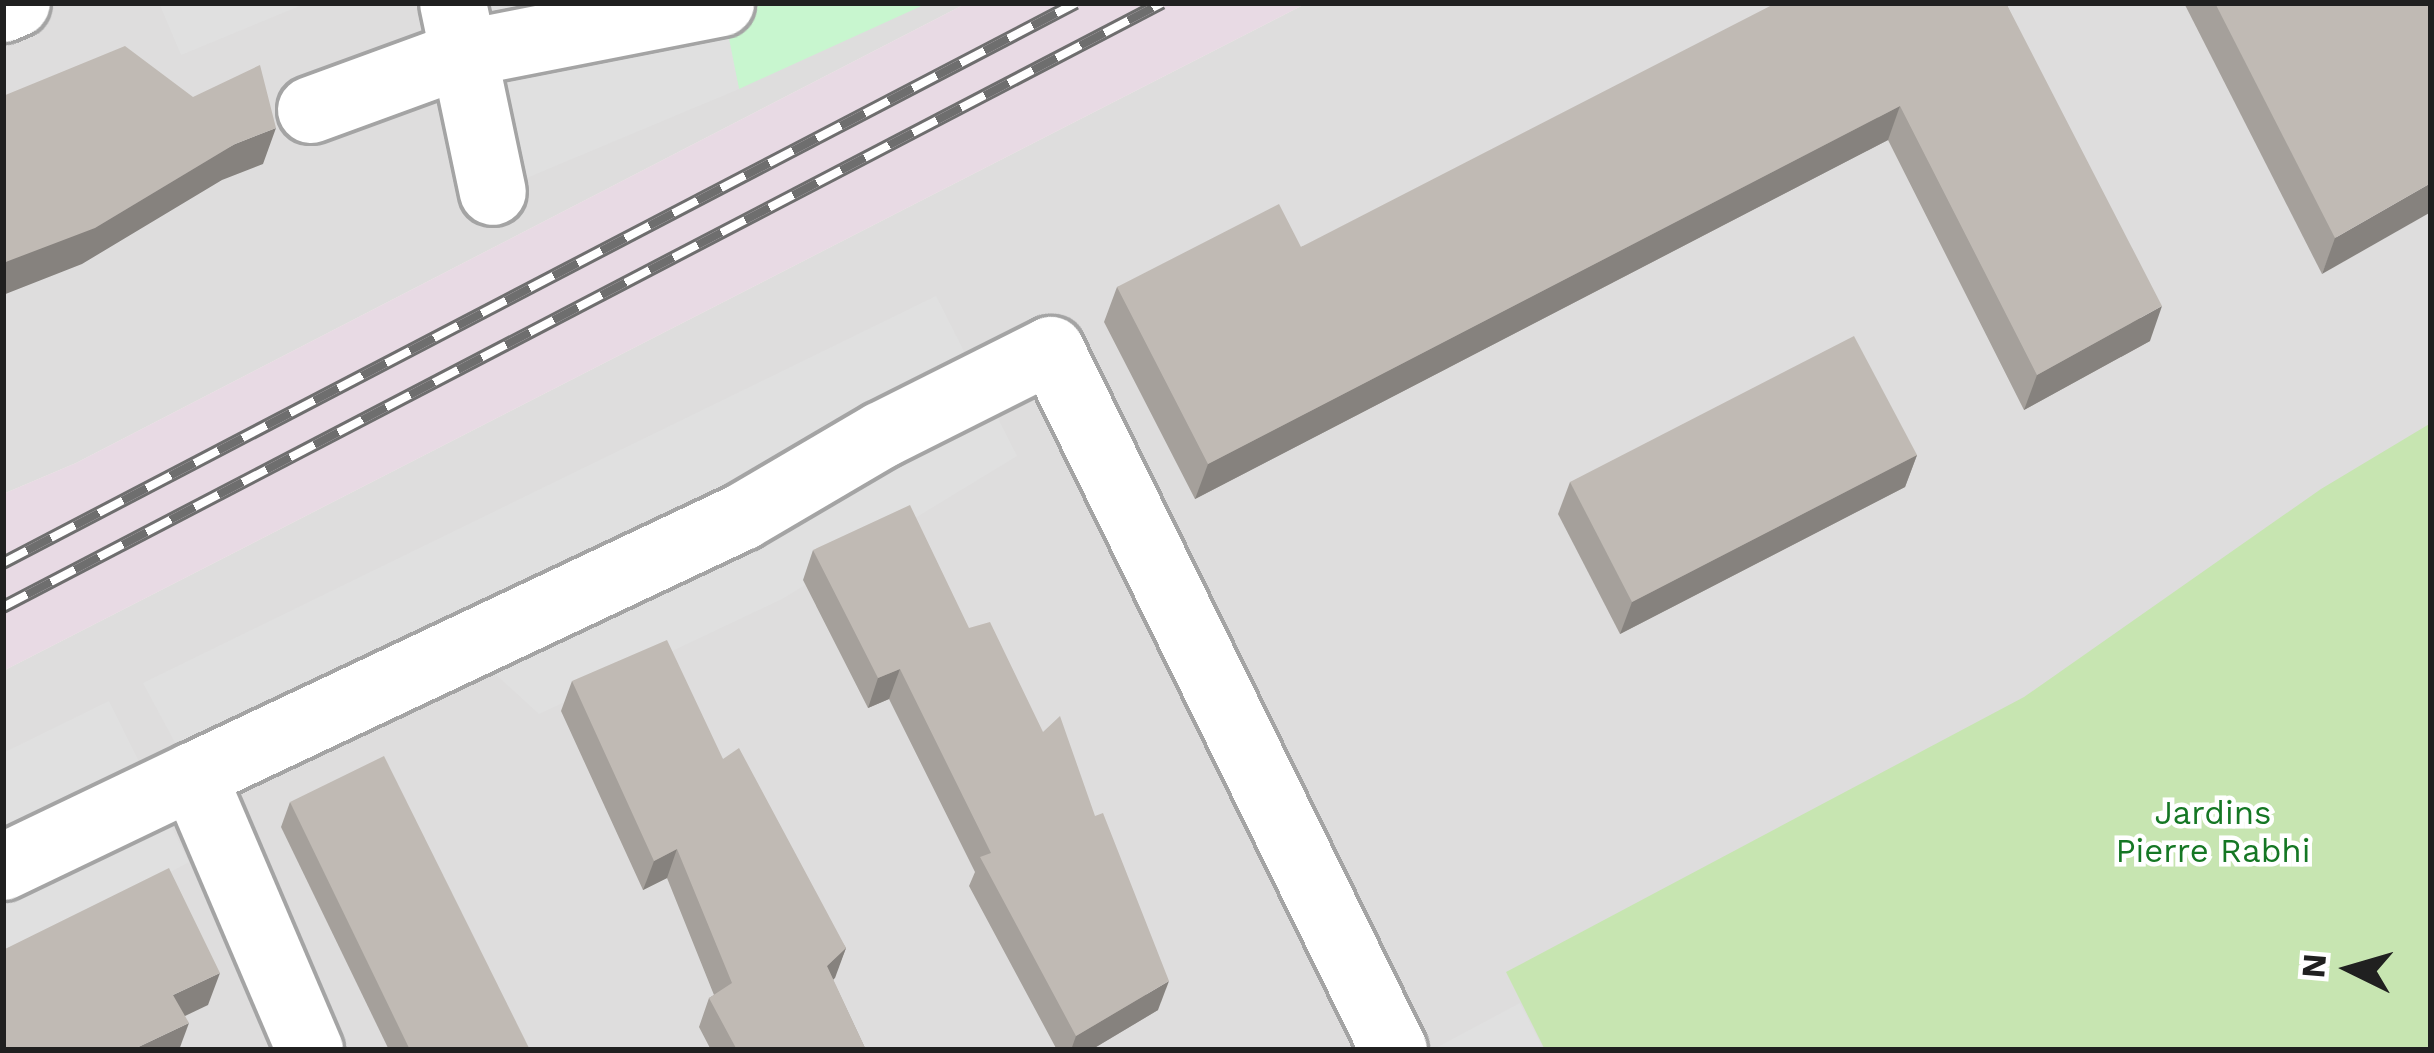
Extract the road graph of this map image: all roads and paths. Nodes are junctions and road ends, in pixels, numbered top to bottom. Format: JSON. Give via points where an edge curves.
{"nodes":[{"id":1,"x":17,"y":3,"type":"edge"},
{"id":2,"x":722,"y":3,"type":"edge"},
{"id":3,"x":3,"y":9,"type":"edge"},
{"id":4,"x":460,"y":28,"type":"edge"},
{"id":5,"x":310,"y":110,"type":"dead end"},
{"id":6,"x":493,"y":192,"type":"dead end"},
{"id":7,"x":193,"y":776,"type":"junction"},
{"id":8,"x":3,"y":867,"type":"edge"},
{"id":9,"x":310,"y":1050,"type":"edge"},
{"id":10,"x":1394,"y":1050,"type":"edge"}],
"edges":[{"from":1,"to":3,"type":"street"},
{"from":2,"to":4,"type":"street"},
{"from":4,"to":5,"type":"street"},
{"from":4,"to":6,"type":"street"},
{"from":7,"to":8,"type":"street"},
{"from":7,"to":9,"type":"street"},
{"from":7,"to":10,"type":"street","via":[[742,517],[881,435],[1051,350]]}]}
